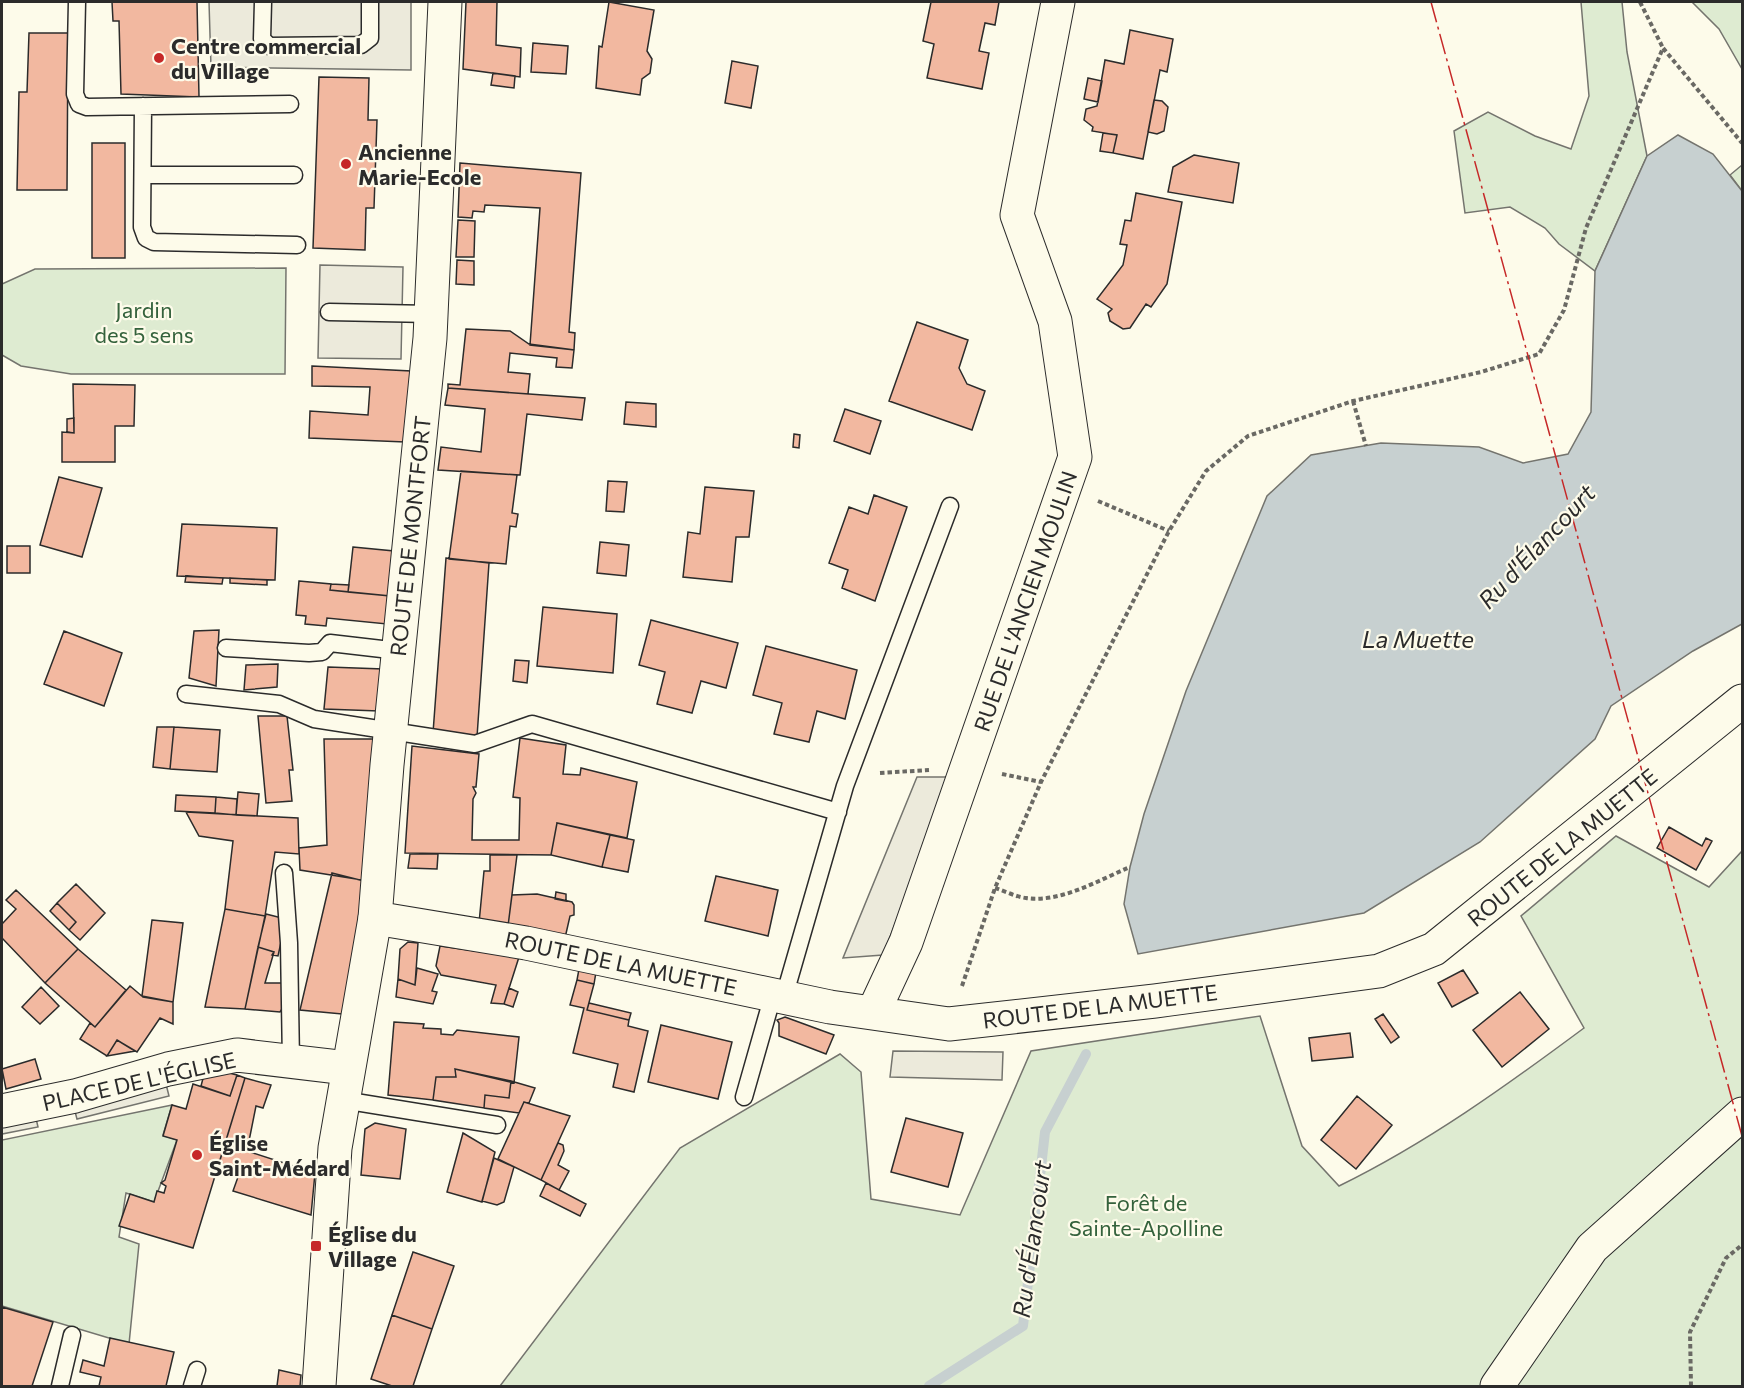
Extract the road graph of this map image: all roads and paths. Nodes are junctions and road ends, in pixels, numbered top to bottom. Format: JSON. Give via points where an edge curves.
{"nodes":[{"id":1,"x":76,"y":2,"type":"edge"},
{"id":2,"x":263,"y":2,"type":"edge"},
{"id":3,"x":370,"y":2,"type":"edge"},
{"id":4,"x":445,"y":2,"type":"edge"},
{"id":5,"x":1058,"y":2,"type":"edge"},
{"id":6,"x":1641,"y":2,"type":"edge"},
{"id":7,"x":1663,"y":48,"type":"junction"},
{"id":8,"x":290,"y":104,"type":"dead end"},
{"id":9,"x":143,"y":106,"type":"junction"},
{"id":10,"x":1743,"y":143,"type":"edge"},
{"id":11,"x":143,"y":175,"type":"junction"},
{"id":12,"x":294,"y":175,"type":"dead end"},
{"id":13,"x":297,"y":244,"type":"dead end"},
{"id":14,"x":329,"y":312,"type":"dead end"},
{"id":15,"x":431,"y":314,"type":"junction"},
{"id":16,"x":1353,"y":401,"type":"junction"},
{"id":17,"x":1366,"y":446,"type":"dead end"},
{"id":18,"x":1065,"y":487,"type":"junction"},
{"id":19,"x":950,"y":506,"type":"dead end"},
{"id":20,"x":1169,"y":531,"type":"junction"},
{"id":21,"x":226,"y":648,"type":"dead end"},
{"id":22,"x":399,"y":651,"type":"junction"},
{"id":23,"x":186,"y":693,"type":"dead end"},
{"id":24,"x":1743,"y":701,"type":"edge"},
{"id":25,"x":391,"y":730,"type":"junction"},
{"id":26,"x":838,"y":812,"type":"junction"},
{"id":27,"x":1130,"y":867,"type":"dead end"},
{"id":28,"x":284,"y":873,"type":"dead end"},
{"id":29,"x":995,"y":888,"type":"junction"},
{"id":30,"x":375,"y":918,"type":"junction"},
{"id":31,"x":779,"y":996,"type":"junction"},
{"id":32,"x":873,"y":1013,"type":"junction"},
{"id":33,"x":949,"y":1024,"type":"junction"},
{"id":34,"x":291,"y":1062,"type":"junction"},
{"id":35,"x":348,"y":1068,"type":"junction"},
{"id":36,"x":744,"y":1097,"type":"dead end"},
{"id":37,"x":343,"y":1100,"type":"junction"},
{"id":38,"x":2,"y":1111,"type":"edge"},
{"id":39,"x":1743,"y":1114,"type":"edge"},
{"id":40,"x":497,"y":1125,"type":"dead end"},
{"id":41,"x":1743,"y":1245,"type":"edge"},
{"id":42,"x":72,"y":1335,"type":"dead end"},
{"id":43,"x":60,"y":1386,"type":"edge"},
{"id":44,"x":319,"y":1386,"type":"edge"},
{"id":45,"x":1497,"y":1386,"type":"edge"},
{"id":46,"x":1691,"y":1386,"type":"edge"}],
"edges":[{"from":1,"to":9,"type":"lane","via":[[75,94],[79,104]]},
{"from":2,"to":3,"type":"lane","via":[[262,39],[269,46],[361,45],[370,38]]},
{"from":4,"to":15,"type":"street","name":"ROUTE DE MONTFORT"},
{"from":5,"to":18,"type":"street","name":"RUE DE L'ANCIEN MOULIN","via":[[1017,215],[1055,321],[1075,457]]},
{"from":6,"to":7,"type":"path"},
{"from":7,"to":10,"type":"path"},
{"from":7,"to":16,"type":"path","via":[[1586,228],[1563,310],[1539,354],[1482,372]]},
{"from":8,"to":9,"type":"lane"},
{"from":9,"to":11,"type":"lane"},
{"from":11,"to":12,"type":"lane"},
{"from":11,"to":13,"type":"lane","via":[[142,227],[146,238],[154,242]]},
{"from":14,"to":15,"type":"lane"},
{"from":15,"to":22,"type":"street","name":"ROUTE DE MONTFORT"},
{"from":16,"to":17,"type":"path"},
{"from":16,"to":20,"type":"path","via":[[1248,436],[1206,471]]},
{"from":18,"to":20,"type":"path"},
{"from":18,"to":32,"type":"street","name":"RUE DE L'ANCIEN MOULIN","via":[[906,942]]},
{"from":19,"to":26,"type":"lane"},
{"from":20,"to":29,"type":"path","via":[[1041,782]]},
{"from":21,"to":22,"type":"lane","via":[[309,653],[322,652],[330,643]]},
{"from":22,"to":25,"type":"street","name":"ROUTE DE MONTFORT"},
{"from":23,"to":25,"type":"lane","via":[[279,704],[314,719]]},
{"from":24,"to":33,"type":"street","name":"ROUTE DE LA MUETTE","via":[[1434,949],[1379,971]]},
{"from":25,"to":26,"type":"lane","via":[[475,744],[532,724]]},
{"from":25,"to":30,"type":"street","name":"ROUTE DE MONTFORT"},
{"from":26,"to":31,"type":"lane"},
{"from":27,"to":29,"type":"path","via":[[1048,897],[1026,898]]},
{"from":28,"to":34,"type":"lane"},
{"from":29,"to":33,"type":"path"},
{"from":30,"to":31,"type":"street","name":"ROUTE DE LA MUETTE","via":[[526,943]]},
{"from":30,"to":35,"type":"street","name":"ROUTE DE MONTFORT"},
{"from":31,"to":32,"type":"street","name":"ROUTE DE LA MUETTE"},
{"from":31,"to":36,"type":"lane"},
{"from":32,"to":33,"type":"street","name":"ROUTE DE LA MUETTE"},
{"from":34,"to":35,"type":"street","name":"PLACE DE L'ÉGLISE"},
{"from":34,"to":38,"type":"street","name":"PLACE DE L'ÉGLISE","via":[[237,1055]]},
{"from":35,"to":37,"type":"street","name":"ROUTE DE MONTFORT"},
{"from":37,"to":40,"type":"lane"},
{"from":37,"to":44,"type":"street","name":"ROUTE DE MONTFORT","via":[[335,1148]]},
{"from":39,"to":45,"type":"street","via":[[1593,1248]]},
{"from":41,"to":46,"type":"path","via":[[1726,1258],[1690,1332]]},
{"from":42,"to":43,"type":"lane"}]}
